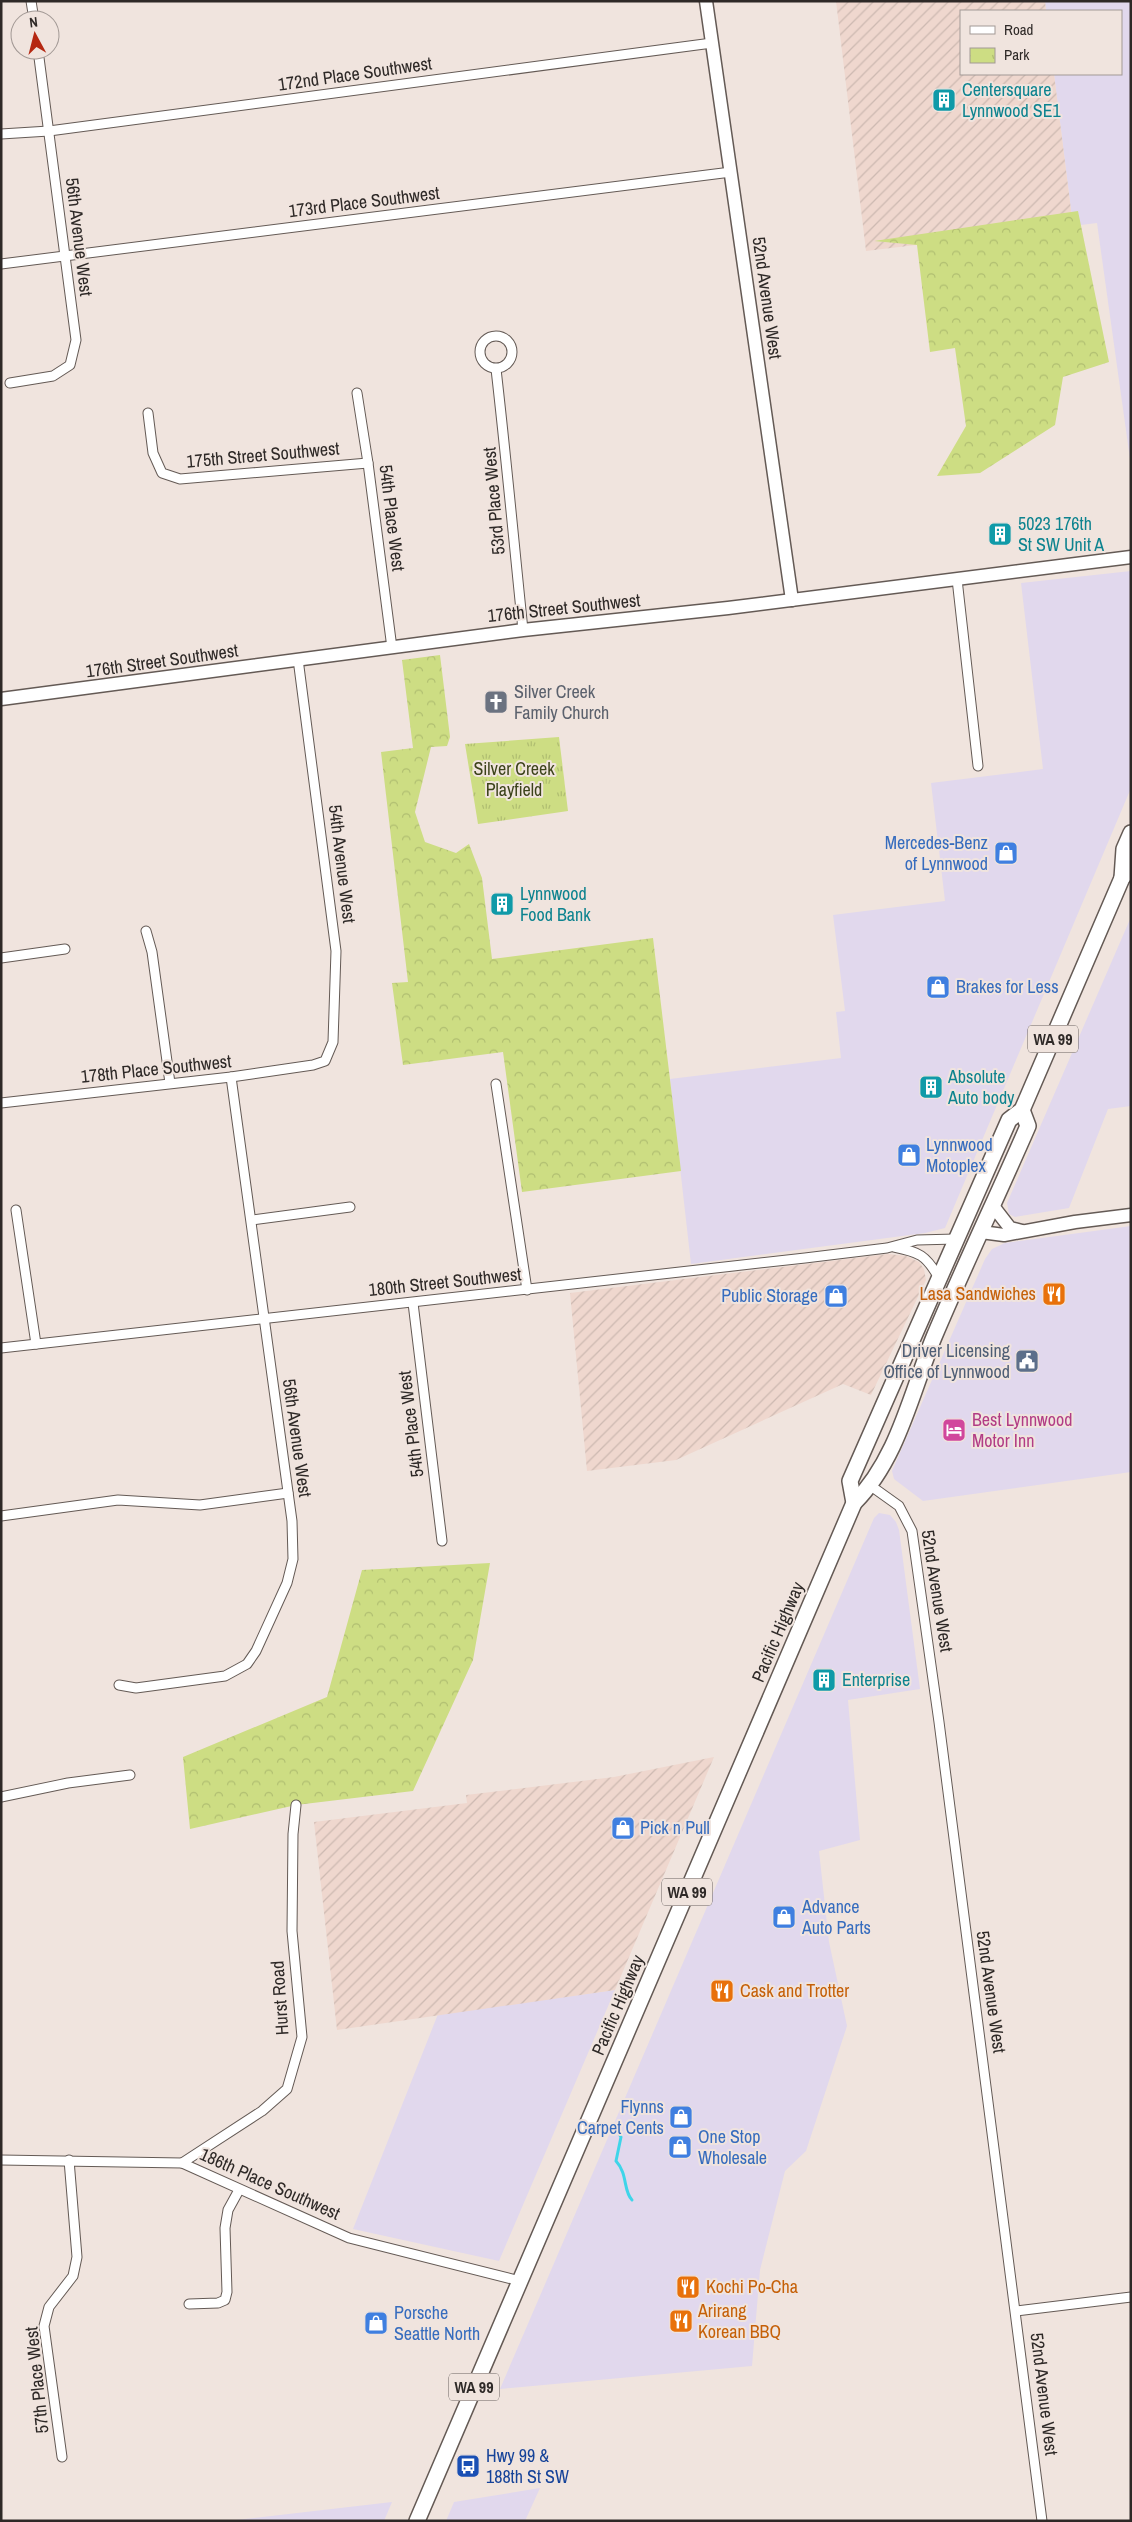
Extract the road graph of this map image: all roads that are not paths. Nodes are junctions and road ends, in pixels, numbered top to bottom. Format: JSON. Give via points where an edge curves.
{"nodes":[{"id":1,"x":706,"y":1,"type":"edge"},
{"id":2,"x":712,"y":43,"type":"junction"},
{"id":3,"x":39,"y":60,"type":"edge"},
{"id":4,"x":49,"y":130,"type":"junction"},
{"id":5,"x":1,"y":134,"type":"edge"},
{"id":6,"x":731,"y":172,"type":"junction"},
{"id":7,"x":65,"y":256,"type":"junction"},
{"id":8,"x":1,"y":264,"type":"edge"},
{"id":9,"x":496,"y":369,"type":"dead end"},
{"id":10,"x":10,"y":383,"type":"dead end"},
{"id":11,"x":357,"y":393,"type":"dead end"},
{"id":12,"x":148,"y":413,"type":"dead end"},
{"id":13,"x":368,"y":463,"type":"junction"},
{"id":14,"x":1131,"y":557,"type":"edge"},
{"id":15,"x":957,"y":579,"type":"junction"},
{"id":16,"x":792,"y":600,"type":"junction"},
{"id":17,"x":523,"y":630,"type":"junction"},
{"id":18,"x":392,"y":648,"type":"junction"},
{"id":19,"x":298,"y":659,"type":"junction"},
{"id":20,"x":1,"y":699,"type":"edge"},
{"id":21,"x":978,"y":766,"type":"dead end"},
{"id":22,"x":1131,"y":833,"type":"edge"},
{"id":23,"x":1126,"y":873,"type":"edge"},
{"id":24,"x":146,"y":931,"type":"dead end"},
{"id":25,"x":65,"y":949,"type":"dead end"},
{"id":26,"x":1,"y":958,"type":"edge"},
{"id":27,"x":313,"y":1065,"type":"joint"},
{"id":28,"x":231,"y":1077,"type":"junction"},
{"id":29,"x":170,"y":1083,"type":"junction"},
{"id":30,"x":496,"y":1084,"type":"dead end"},
{"id":31,"x":1,"y":1103,"type":"edge"},
{"id":32,"x":1022,"y":1110,"type":"junction"},
{"id":33,"x":984,"y":1178,"type":"junction"},
{"id":34,"x":993,"y":1206,"type":"junction"},
{"id":35,"x":350,"y":1207,"type":"dead end"},
{"id":36,"x":16,"y":1210,"type":"dead end"},
{"id":37,"x":1131,"y":1215,"type":"edge"},
{"id":38,"x":252,"y":1220,"type":"junction"},
{"id":39,"x":1022,"y":1231,"type":"junction"},
{"id":40,"x":981,"y":1232,"type":"junction"},
{"id":41,"x":956,"y":1240,"type":"junction"},
{"id":42,"x":891,"y":1246,"type":"junction"},
{"id":43,"x":939,"y":1278,"type":"junction"},
{"id":44,"x":527,"y":1290,"type":"junction"},
{"id":45,"x":413,"y":1303,"type":"junction"},
{"id":46,"x":264,"y":1318,"type":"junction"},
{"id":47,"x":939,"y":1327,"type":"junction"},
{"id":48,"x":36,"y":1344,"type":"junction"},
{"id":49,"x":1,"y":1348,"type":"edge"},
{"id":50,"x":866,"y":1444,"type":"junction"},
{"id":51,"x":871,"y":1486,"type":"junction"},
{"id":52,"x":288,"y":1493,"type":"junction"},
{"id":53,"x":854,"y":1503,"type":"junction"},
{"id":54,"x":1,"y":1516,"type":"edge"},
{"id":55,"x":442,"y":1541,"type":"dead end"},
{"id":56,"x":119,"y":1684,"type":"dead end"},
{"id":57,"x":130,"y":1775,"type":"dead end"},
{"id":58,"x":1,"y":1797,"type":"edge"},
{"id":59,"x":296,"y":1805,"type":"dead end"},
{"id":60,"x":1,"y":2160,"type":"edge"},
{"id":61,"x":69,"y":2160,"type":"junction"},
{"id":62,"x":182,"y":2163,"type":"junction"},
{"id":63,"x":239,"y":2190,"type":"junction"},
{"id":64,"x":520,"y":2281,"type":"junction"},
{"id":65,"x":1131,"y":2297,"type":"edge"},
{"id":66,"x":189,"y":2304,"type":"dead end"},
{"id":67,"x":1016,"y":2310,"type":"junction"},
{"id":68,"x":62,"y":2457,"type":"dead end"},
{"id":69,"x":417,"y":2521,"type":"edge"},
{"id":70,"x":1042,"y":2521,"type":"edge"}],
"edges":[{"from":1,"to":2,"type":"street","name":"52nd Avenue West"},
{"from":2,"to":4,"type":"street","name":"172nd Place Southwest"},
{"from":2,"to":6,"type":"street","name":"52nd Avenue West"},
{"from":3,"to":4,"type":"street","name":"56th Avenue West"},
{"from":4,"to":5,"type":"street","name":"172nd Place Southwest"},
{"from":4,"to":7,"type":"street","name":"56th Avenue West"},
{"from":6,"to":7,"type":"street","name":"173rd Place Southwest"},
{"from":6,"to":16,"type":"street","name":"52nd Avenue West"},
{"from":7,"to":8,"type":"street","name":"173rd Place Southwest"},
{"from":7,"to":10,"type":"street","name":"56th Avenue West","via":[[76,340],[70,365],[53,376]]},
{"from":9,"to":17,"type":"street","name":"53rd Place West"},
{"from":11,"to":13,"type":"street","name":"54th Place West"},
{"from":12,"to":13,"type":"street","name":"175th Street Southwest","via":[[153,453],[162,473],[180,479]]},
{"from":13,"to":18,"type":"street","name":"54th Place West"},
{"from":14,"to":15,"type":"street","name":"176th Street Southwest"},
{"from":15,"to":16,"type":"street","name":"176th Street Southwest"},
{"from":15,"to":21,"type":"street"},
{"from":16,"to":17,"type":"street","name":"176th Street Southwest"},
{"from":17,"to":18,"type":"street","name":"176th Street Southwest"},
{"from":18,"to":19,"type":"street","name":"176th Street Southwest"},
{"from":19,"to":20,"type":"street","name":"176th Street Southwest"},
{"from":19,"to":27,"type":"street","name":"54th Avenue West","via":[[329,881],[337,970],[331,1051],[324,1060]]},
{"from":22,"to":23,"type":"highway","number":"WA 99","via":[[1124,849]]},
{"from":23,"to":32,"type":"highway","number":"WA 99"},
{"from":24,"to":29,"type":"street","via":[[152,952]]},
{"from":25,"to":26,"type":"street"},
{"from":27,"to":28,"type":"street","name":"178th Place Southwest"},
{"from":28,"to":29,"type":"street","name":"178th Place Southwest"},
{"from":28,"to":38,"type":"street","name":"56th Avenue West"},
{"from":29,"to":31,"type":"street","name":"178th Place Southwest"},
{"from":30,"to":44,"type":"street"},
{"from":32,"to":33,"type":"highway","number":"WA 99","via":[[1010,1120]]},
{"from":32,"to":34,"type":"highway","name":"Pacific Highway","number":"WA 99","via":[[1028,1126]]},
{"from":33,"to":40,"type":"highway","via":[[983,1201],[976,1222]]},
{"from":33,"to":41,"type":"highway","number":"WA 99"},
{"from":34,"to":39,"type":"street","via":[[1010,1228]]},
{"from":34,"to":40,"type":"highway","name":"Pacific Highway","number":"WA 99"},
{"from":35,"to":38,"type":"street"},
{"from":36,"to":48,"type":"street"},
{"from":37,"to":39,"type":"street"},
{"from":38,"to":46,"type":"street","name":"56th Avenue West"},
{"from":39,"to":40,"type":"street","via":[[998,1236]]},
{"from":40,"to":47,"type":"highway","name":"Pacific Highway","number":"WA 99"},
{"from":41,"to":42,"type":"street","name":"180th Street Southwest","via":[[917,1240]]},
{"from":41,"to":43,"type":"highway","number":"WA 99"},
{"from":41,"to":47,"type":"highway","via":[[958,1254],[943,1295]]},
{"from":42,"to":43,"type":"street","via":[[922,1255]]},
{"from":42,"to":44,"type":"street","name":"180th Street Southwest"},
{"from":43,"to":50,"type":"highway","number":"WA 99"},
{"from":44,"to":45,"type":"street","name":"180th Street Southwest"},
{"from":45,"to":46,"type":"street","name":"180th Street Southwest"},
{"from":45,"to":55,"type":"street","name":"54th Place West"},
{"from":46,"to":48,"type":"street","name":"180th Street Southwest"},
{"from":46,"to":52,"type":"street","name":"56th Avenue West"},
{"from":47,"to":51,"type":"highway","name":"Pacific Highway","number":"WA 99","via":[[902,1423]]},
{"from":48,"to":49,"type":"street","name":"180th Street Southwest"},
{"from":50,"to":51,"type":"highway"},
{"from":50,"to":53,"type":"highway","number":"WA 99","via":[[850,1481]]},
{"from":51,"to":53,"type":"highway","name":"Pacific Highway","number":"WA 99"},
{"from":51,"to":67,"type":"street","name":"52nd Avenue West","via":[[899,1506],[912,1531]]},
{"from":52,"to":54,"type":"street","via":[[200,1505],[118,1500]]},
{"from":52,"to":56,"type":"street","name":"56th Avenue West","via":[[294,1538],[291,1572],[256,1651],[247,1664],[225,1676],[136,1688]]},
{"from":53,"to":64,"type":"highway","name":"Pacific Highway","number":"WA 99"},
{"from":57,"to":58,"type":"street","via":[[68,1783]]},
{"from":59,"to":62,"type":"street","name":"Hurst Road","via":[[292,1931],[302,2037],[287,2089],[262,2111]]},
{"from":60,"to":61,"type":"street","name":"186th Place Southwest"},
{"from":61,"to":62,"type":"street","name":"186th Place Southwest"},
{"from":61,"to":68,"type":"street","name":"57th Place West","via":[[78,2257],[73,2276],[49,2307],[44,2326]]},
{"from":62,"to":63,"type":"street","name":"186th Place Southwest"},
{"from":63,"to":64,"type":"street","name":"186th Place Southwest","via":[[349,2238]]},
{"from":63,"to":66,"type":"street","via":[[228,2210],[225,2228],[225,2300]]},
{"from":64,"to":69,"type":"highway","name":"Pacific Highway","number":"WA 99"},
{"from":65,"to":67,"type":"street"},
{"from":67,"to":70,"type":"street","name":"52nd Avenue West"}]}
